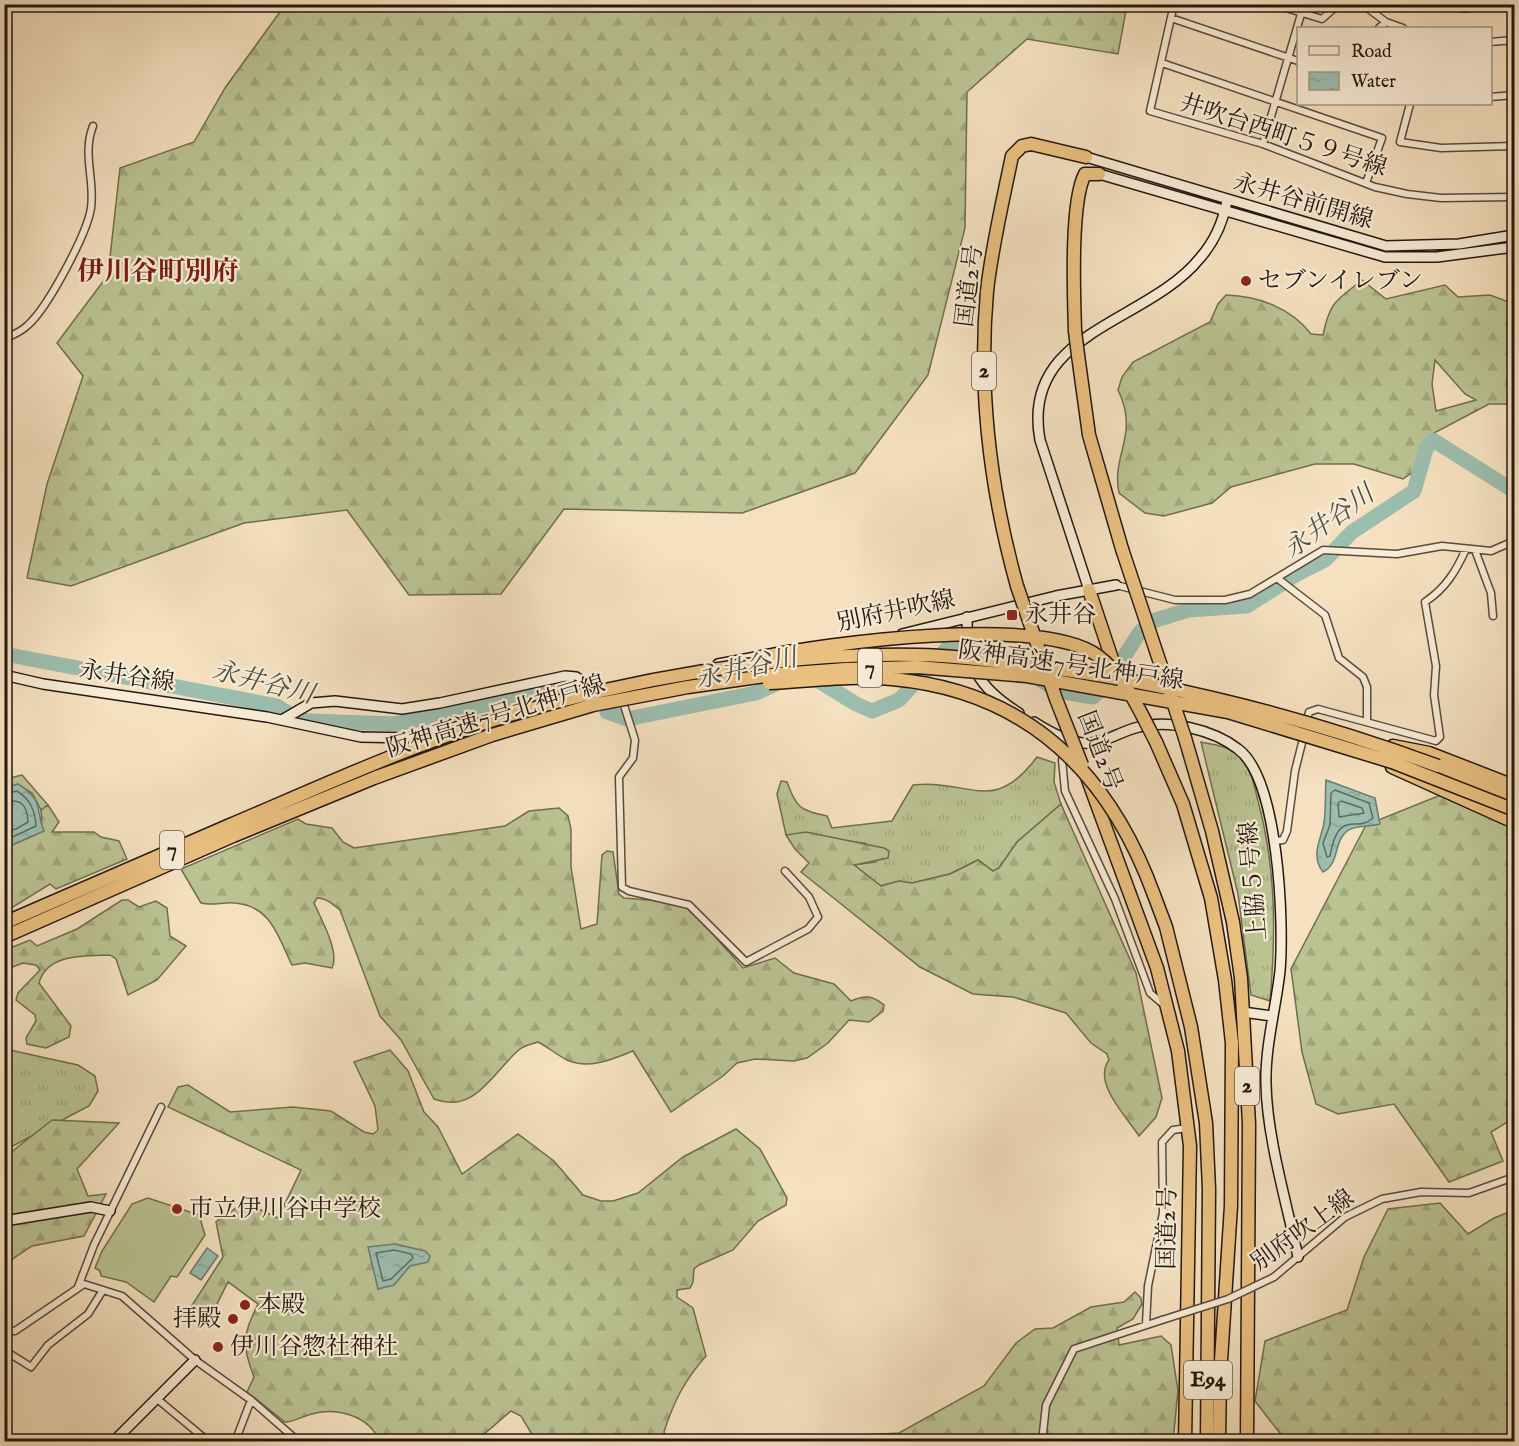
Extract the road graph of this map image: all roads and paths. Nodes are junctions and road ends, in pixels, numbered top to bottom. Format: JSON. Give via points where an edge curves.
{"nodes":[{"id":1,"x":1174,"y":4,"type":"edge"},
{"id":2,"x":1273,"y":4,"type":"edge"},
{"id":3,"x":1340,"y":4,"type":"edge"},
{"id":4,"x":1362,"y":4,"type":"edge"},
{"id":5,"x":1445,"y":4,"type":"edge"},
{"id":6,"x":1491,"y":4,"type":"edge"},
{"id":7,"x":1511,"y":4,"type":"edge"},
{"id":8,"x":1301,"y":14,"type":"junction"},
{"id":9,"x":1172,"y":18,"type":"junction"},
{"id":10,"x":1386,"y":22,"type":"junction"},
{"id":11,"x":1515,"y":23,"type":"edge"},
{"id":12,"x":1380,"y":27,"type":"edge"},
{"id":13,"x":1400,"y":27,"type":"edge"},
{"id":14,"x":1515,"y":40,"type":"edge"},
{"id":15,"x":1492,"y":42,"type":"edge"},
{"id":16,"x":1287,"y":57,"type":"junction"},
{"id":17,"x":1297,"y":60,"type":"edge"},
{"id":18,"x":1162,"y":63,"type":"junction"},
{"id":19,"x":1515,"y":95,"type":"edge"},
{"id":20,"x":1492,"y":97,"type":"edge"},
{"id":21,"x":1274,"y":100,"type":"junction"},
{"id":22,"x":1410,"y":105,"type":"edge"},
{"id":23,"x":93,"y":126,"type":"dead end"},
{"id":24,"x":1263,"y":144,"type":"junction"},
{"id":25,"x":1515,"y":146,"type":"edge"},
{"id":26,"x":1070,"y":154,"type":"junction"},
{"id":27,"x":1086,"y":158,"type":"joint"},
{"id":28,"x":1099,"y":174,"type":"joint"},
{"id":29,"x":1081,"y":182,"type":"junction"},
{"id":30,"x":1366,"y":183,"type":"junction"},
{"id":31,"x":1515,"y":197,"type":"edge"},
{"id":32,"x":1227,"y":201,"type":"junction"},
{"id":33,"x":1225,"y":212,"type":"junction"},
{"id":34,"x":1515,"y":236,"type":"edge"},
{"id":35,"x":1515,"y":247,"type":"edge"},
{"id":36,"x":4,"y":339,"type":"edge"},
{"id":37,"x":1515,"y":541,"type":"edge"},
{"id":38,"x":1466,"y":549,"type":"junction"},
{"id":39,"x":1475,"y":550,"type":"junction"},
{"id":40,"x":1278,"y":579,"type":"junction"},
{"id":41,"x":1116,"y":585,"type":"joint"},
{"id":42,"x":1089,"y":590,"type":"junction"},
{"id":43,"x":1493,"y":616,"type":"dead end"},
{"id":44,"x":967,"y":617,"type":"junction"},
{"id":45,"x":4,"y":675,"type":"edge"},
{"id":46,"x":686,"y":681,"type":"junction"},
{"id":47,"x":617,"y":685,"type":"junction"},
{"id":48,"x":596,"y":690,"type":"junction"},
{"id":49,"x":282,"y":720,"type":"junction"},
{"id":50,"x":1366,"y":722,"type":"junction"},
{"id":51,"x":1306,"y":725,"type":"dead end"},
{"id":52,"x":1304,"y":735,"type":"dead end"},
{"id":53,"x":1069,"y":739,"type":"junction"},
{"id":54,"x":1515,"y":786,"type":"edge"},
{"id":55,"x":1514,"y":810,"type":"edge"},
{"id":56,"x":1275,"y":841,"type":"junction"},
{"id":57,"x":785,"y":871,"type":"dead end"},
{"id":58,"x":116,"y":881,"type":"junction"},
{"id":59,"x":4,"y":923,"type":"edge"},
{"id":60,"x":4,"y":937,"type":"edge"},
{"id":61,"x":1168,"y":1009,"type":"junction"},
{"id":62,"x":1243,"y":1012,"type":"junction"},
{"id":63,"x":1272,"y":1016,"type":"junction"},
{"id":64,"x":161,"y":1107,"type":"dead end"},
{"id":65,"x":1187,"y":1128,"type":"junction"},
{"id":66,"x":1515,"y":1177,"type":"edge"},
{"id":67,"x":110,"y":1211,"type":"junction"},
{"id":68,"x":4,"y":1221,"type":"edge"},
{"id":69,"x":1298,"y":1257,"type":"junction"},
{"id":70,"x":78,"y":1288,"type":"junction"},
{"id":71,"x":103,"y":1290,"type":"junction"},
{"id":72,"x":1146,"y":1324,"type":"junction"},
{"id":73,"x":4,"y":1330,"type":"edge"},
{"id":74,"x":4,"y":1350,"type":"edge"},
{"id":75,"x":195,"y":1360,"type":"junction"},
{"id":76,"x":156,"y":1398,"type":"junction"},
{"id":77,"x":251,"y":1400,"type":"junction"},
{"id":78,"x":113,"y":1442,"type":"edge"},
{"id":79,"x":209,"y":1442,"type":"edge"},
{"id":80,"x":235,"y":1442,"type":"edge"},
{"id":81,"x":299,"y":1442,"type":"edge"},
{"id":82,"x":933,"y":1442,"type":"edge"},
{"id":83,"x":947,"y":1442,"type":"edge"},
{"id":84,"x":1042,"y":1442,"type":"edge"},
{"id":85,"x":1185,"y":1442,"type":"edge"},
{"id":86,"x":1208,"y":1442,"type":"edge"},
{"id":87,"x":1219,"y":1442,"type":"edge"},
{"id":88,"x":1247,"y":1442,"type":"edge"}],
"edges":[{"from":1,"to":9,"type":"street","name":"井吹台西町５９号線"},
{"from":2,"to":8,"type":"street"},
{"from":3,"to":8,"type":"street","via":[[1322,19]]},
{"from":4,"to":10,"type":"street"},
{"from":5,"to":6,"type":"street"},
{"from":7,"to":11,"type":"street"},
{"from":8,"to":16,"type":"street"},
{"from":9,"to":16,"type":"street"},
{"from":9,"to":18,"type":"street","name":"井吹台西町５９号線"},
{"from":10,"to":12,"type":"street"},
{"from":10,"to":13,"type":"street"},
{"from":14,"to":15,"type":"street"},
{"from":16,"to":17,"type":"street"},
{"from":16,"to":21,"type":"street"},
{"from":18,"to":21,"type":"street"},
{"from":18,"to":24,"type":"street","name":"井吹台西町５９号線","via":[[1150,111]]},
{"from":19,"to":20,"type":"street"},
{"from":21,"to":24,"type":"street"},
{"from":21,"to":30,"type":"street","via":[[1382,138]]},
{"from":22,"to":25,"type":"street","via":[[1400,142],[1441,148]]},
{"from":23,"to":36,"type":"street","via":[[87,154],[91,211],[47,302],[30,324]]},
{"from":24,"to":30,"type":"street","name":"井吹台西町５９号線"},
{"from":26,"to":27,"type":"highway","name":"国道2号","number":"2"},
{"from":26,"to":29,"type":"highway","number":"2","via":[[1080,167]]},
{"from":26,"to":61,"type":"highway","name":"国道2号","number":"2","bridge":true,"via":[[1030,144],[1012,156],[987,290],[984,372],[989,462],[1017,586],[1158,968]]},
{"from":27,"to":32,"type":"street","name":"永井谷前開線"},
{"from":28,"to":29,"type":"highway","via":[[1088,172]]},
{"from":28,"to":33,"type":"street","name":"永井谷前開線"},
{"from":29,"to":62,"type":"highway","number":"2","bridge":true,"via":[[1074,278],[1075,331],[1089,435],[1212,831],[1233,922]]},
{"from":30,"to":31,"type":"street","name":"井吹台西町５９号線","via":[[1441,198]]},
{"from":32,"to":33,"type":"street"},
{"from":32,"to":34,"type":"street","name":"永井谷前開線","via":[[1386,246],[1459,244]]},
{"from":33,"to":35,"type":"street","name":"永井谷前開線","via":[[1385,257],[1437,257]]},
{"from":33,"to":42,"type":"street","via":[[1211,242],[1188,270],[1068,352],[1045,379],[1036,419],[1040,440]]},
{"from":37,"to":39,"type":"street","name":"別府井吹線","via":[[1491,551]]},
{"from":38,"to":39,"type":"street","name":"別府井吹線"},
{"from":38,"to":40,"type":"street","name":"別府井吹線","via":[[1442,546],[1397,554],[1323,550]]},
{"from":38,"to":50,"type":"street","via":[[1439,593],[1425,602],[1436,666],[1434,695],[1440,737],[1436,741]]},
{"from":39,"to":43,"type":"street","via":[[1491,593]]},
{"from":40,"to":41,"type":"street","name":"別府井吹線","via":[[1250,594],[1225,600],[1175,600]]},
{"from":40,"to":50,"type":"street","via":[[1325,615],[1339,658],[1363,677],[1367,687]]},
{"from":41,"to":42,"type":"street","name":"別府井吹線"},
{"from":42,"to":44,"type":"street","name":"別府井吹線"},
{"from":42,"to":54,"type":"highway","via":[[1118,662],[1138,684],[1429,753]]},
{"from":42,"to":55,"type":"highway","via":[[1114,665],[1136,688],[1251,714],[1339,741],[1420,781]]},
{"from":44,"to":47,"type":"street","name":"別府井吹線","via":[[892,636],[741,659]]},
{"from":44,"to":53,"type":"street","name":"上脇５号線","bridge":true,"via":[[967,644],[981,684],[999,701],[1054,735]]},
{"from":45,"to":49,"type":"street","name":"永井谷線"},
{"from":46,"to":55,"type":"highway","name":"阪神高速7号北神戸線","number":"7","bridge":true,"via":[[917,667],[1027,676],[1228,712],[1392,762]]},
{"from":46,"to":55,"type":"highway","name":"阪神高速7号北神戸線","number":"7","bridge":true,"via":[[847,657],[918,655],[974,658],[1107,676],[1301,720],[1438,766]]},
{"from":46,"to":58,"type":"highway","name":"阪神高速7号北神戸線","number":"7","bridge":true,"via":[[492,735]]},
{"from":46,"to":86,"type":"highway","number":"E94","bridge":true,"via":[[891,679],[935,686],[1025,722],[1091,778],[1130,836],[1154,895],[1191,1028],[1206,1123],[1209,1189]]},
{"from":46,"to":87,"type":"highway","number":"E94","bridge":true,"via":[[777,654],[849,643],[941,636],[1054,638],[1097,656],[1123,683],[1156,742],[1183,804],[1211,898],[1225,980],[1232,1043],[1231,1206]]},
{"from":47,"to":48,"type":"street","name":"別府井吹線"},
{"from":47,"to":57,"type":"street","via":[[635,740],[633,758],[619,777],[622,887],[689,905],[746,962],[808,929],[818,917],[809,897]]},
{"from":48,"to":49,"type":"street","name":"永井谷線","via":[[410,738],[361,737]]},
{"from":48,"to":49,"type":"street","via":[[576,677],[565,676],[402,709],[335,701],[311,703]]},
{"from":50,"to":51,"type":"street","via":[[1318,709],[1309,712]]},
{"from":52,"to":56,"type":"street","via":[[1287,831],[1283,840]]},
{"from":53,"to":56,"type":"street","name":"上脇５号線","via":[[1083,743],[1104,741],[1139,726],[1164,723],[1211,734],[1239,749],[1252,763]]},
{"from":53,"to":61,"type":"street","via":[[1062,760],[1065,791],[1115,899],[1150,993]]},
{"from":56,"to":63,"type":"street","name":"上脇５号線","via":[[1280,971]]},
{"from":58,"to":59,"type":"highway","name":"阪神高速7号北神戸線","number":"7"},
{"from":58,"to":60,"type":"highway","name":"阪神高速7号北神戸線","number":"7"},
{"from":61,"to":65,"type":"highway","name":"国道2号","number":"2","via":[[1178,1052]]},
{"from":62,"to":63,"type":"street"},
{"from":62,"to":88,"type":"highway","number":"2","via":[[1249,1124]]},
{"from":63,"to":69,"type":"street","name":"上脇５号線","via":[[1266,1084]]},
{"from":64,"to":67,"type":"street"},
{"from":65,"to":72,"type":"street","via":[[1173,1130],[1162,1142],[1163,1213],[1148,1286]]},
{"from":65,"to":85,"type":"highway","name":"国道2号","number":"2","via":[[1190,1146]]},
{"from":66,"to":69,"type":"street","name":"別府吹上線","via":[[1469,1193],[1421,1192],[1382,1199],[1345,1216]]},
{"from":67,"to":68,"type":"street","via":[[91,1207]]},
{"from":67,"to":70,"type":"street"},
{"from":69,"to":72,"type":"street","name":"別府吹上線","bridge":true,"via":[[1274,1277],[1236,1296]]},
{"from":70,"to":71,"type":"street","via":[[84,1284]]},
{"from":70,"to":73,"type":"street","via":[[15,1330]]},
{"from":71,"to":74,"type":"street","via":[[88,1314],[48,1346],[31,1367]]},
{"from":71,"to":75,"type":"street","via":[[123,1296]]},
{"from":72,"to":84,"type":"street","name":"別府吹上線","via":[[1074,1349],[1047,1405]]},
{"from":75,"to":76,"type":"street"},
{"from":75,"to":77,"type":"street"},
{"from":76,"to":78,"type":"street"},
{"from":76,"to":79,"type":"street"},
{"from":77,"to":80,"type":"street"},
{"from":77,"to":81,"type":"street"},
{"from":82,"to":83,"type":"street"}]}
